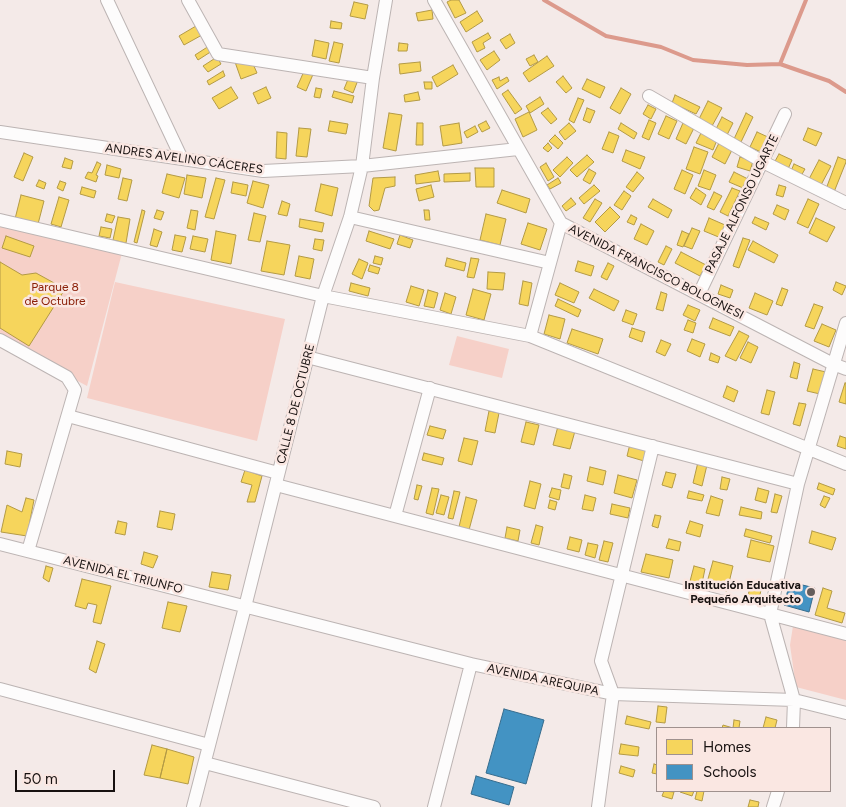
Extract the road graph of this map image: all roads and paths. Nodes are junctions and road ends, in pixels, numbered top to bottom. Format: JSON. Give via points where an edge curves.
{"nodes":[{"id":1,"x":107,"y":0,"type":"edge"},
{"id":2,"x":188,"y":0,"type":"edge"},
{"id":3,"x":434,"y":0,"type":"edge"},
{"id":4,"x":382,"y":1,"type":"edge"},
{"id":5,"x":373,"y":78,"type":"junction"},
{"id":6,"x":649,"y":96,"type":"dead end"},
{"id":7,"x":785,"y":114,"type":"dead end"},
{"id":8,"x":0,"y":132,"type":"edge"},
{"id":9,"x":518,"y":148,"type":"junction"},
{"id":10,"x":182,"y":159,"type":"junction"},
{"id":11,"x":763,"y":162,"type":"junction"},
{"id":12,"x":362,"y":166,"type":"junction"},
{"id":13,"x":846,"y":203,"type":"edge"},
{"id":14,"x":350,"y":217,"type":"junction"},
{"id":15,"x":0,"y":220,"type":"edge"},
{"id":16,"x":560,"y":222,"type":"junction"},
{"id":17,"x":550,"y":263,"type":"junction"},
{"id":18,"x":699,"y":294,"type":"junction"},
{"id":19,"x":323,"y":296,"type":"junction"},
{"id":20,"x":846,"y":323,"type":"edge"},
{"id":21,"x":530,"y":336,"type":"junction"},
{"id":22,"x":0,"y":340,"type":"edge"},
{"id":23,"x":308,"y":357,"type":"junction"},
{"id":24,"x":833,"y":364,"type":"junction"},
{"id":25,"x":846,"y":370,"type":"edge"},
{"id":26,"x":430,"y":388,"type":"junction"},
{"id":27,"x":68,"y":416,"type":"junction"},
{"id":28,"x":653,"y":446,"type":"junction"},
{"id":29,"x":808,"y":449,"type":"junction"},
{"id":30,"x":846,"y":464,"type":"edge"},
{"id":31,"x":277,"y":479,"type":"junction"},
{"id":32,"x":798,"y":484,"type":"junction"},
{"id":33,"x":395,"y":516,"type":"junction"},
{"id":34,"x":0,"y":544,"type":"edge"},
{"id":35,"x":28,"y":551,"type":"junction"},
{"id":36,"x":622,"y":575,"type":"junction"},
{"id":37,"x":246,"y":606,"type":"junction"},
{"id":38,"x":770,"y":614,"type":"junction"},
{"id":39,"x":846,"y":634,"type":"edge"},
{"id":40,"x":471,"y":664,"type":"junction"},
{"id":41,"x":0,"y":689,"type":"edge"},
{"id":42,"x":613,"y":694,"type":"junction"},
{"id":43,"x":794,"y":700,"type":"junction"},
{"id":44,"x":846,"y":713,"type":"edge"},
{"id":45,"x":793,"y":727,"type":"edge"},
{"id":46,"x":209,"y":745,"type":"junction"},
{"id":47,"x":205,"y":763,"type":"junction"},
{"id":48,"x":778,"y":792,"type":"edge"},
{"id":49,"x":193,"y":807,"type":"edge"},
{"id":50,"x":374,"y":807,"type":"edge"},
{"id":51,"x":434,"y":807,"type":"edge"},
{"id":52,"x":598,"y":807,"type":"edge"},
{"id":53,"x":773,"y":807,"type":"edge"}],
"edges":[{"from":1,"to":10,"type":"street"},
{"from":2,"to":5,"type":"street","via":[[218,54]]},
{"from":3,"to":9,"type":"street","name":"AVENIDA FRANCISCO BOLOGNESI"},
{"from":4,"to":5,"type":"street","name":"CALLE 8 DE OCTUBRE"},
{"from":5,"to":12,"type":"street","name":"CALLE 8 DE OCTUBRE"},
{"from":6,"to":11,"type":"street"},
{"from":7,"to":11,"type":"street","name":"PASAJE ALFONSO UGARTE"},
{"from":8,"to":10,"type":"street","name":"ANDRES AVELINO CÁCERES"},
{"from":9,"to":12,"type":"street","name":"ANDRES AVELINO CÁCERES"},
{"from":9,"to":16,"type":"street","name":"AVENIDA FRANCISCO BOLOGNESI"},
{"from":10,"to":12,"type":"street","name":"ANDRES AVELINO CÁCERES","via":[[263,171]]},
{"from":11,"to":13,"type":"street"},
{"from":11,"to":18,"type":"street","name":"PASAJE ALFONSO UGARTE"},
{"from":12,"to":14,"type":"street","name":"CALLE 8 DE OCTUBRE"},
{"from":14,"to":17,"type":"street"},
{"from":14,"to":19,"type":"street","name":"CALLE 8 DE OCTUBRE"},
{"from":15,"to":19,"type":"street"},
{"from":16,"to":17,"type":"street"},
{"from":16,"to":18,"type":"street","name":"AVENIDA FRANCISCO BOLOGNESI"},
{"from":17,"to":21,"type":"street"},
{"from":18,"to":24,"type":"street","name":"AVENIDA FRANCISCO BOLOGNESI"},
{"from":19,"to":21,"type":"street"},
{"from":19,"to":23,"type":"street","name":"CALLE 8 DE OCTUBRE"},
{"from":20,"to":24,"type":"street"},
{"from":21,"to":29,"type":"street"},
{"from":22,"to":27,"type":"street","via":[[67,377],[75,390]]},
{"from":23,"to":26,"type":"street"},
{"from":23,"to":31,"type":"street","name":"CALLE 8 DE OCTUBRE"},
{"from":24,"to":25,"type":"street","name":"AVENIDA FRANCISCO BOLOGNESI"},
{"from":24,"to":29,"type":"street"},
{"from":26,"to":28,"type":"street"},
{"from":26,"to":33,"type":"street"},
{"from":27,"to":31,"type":"street"},
{"from":27,"to":35,"type":"street"},
{"from":28,"to":32,"type":"street"},
{"from":28,"to":36,"type":"street"},
{"from":29,"to":30,"type":"street"},
{"from":29,"to":32,"type":"street"},
{"from":31,"to":33,"type":"street"},
{"from":31,"to":37,"type":"street","name":"CALLE 8 DE OCTUBRE"},
{"from":32,"to":38,"type":"street"},
{"from":33,"to":36,"type":"street"},
{"from":34,"to":35,"type":"street","name":"AVENIDA EL TRIUNFO"},
{"from":35,"to":37,"type":"street","name":"AVENIDA EL TRIUNFO"},
{"from":36,"to":38,"type":"street"},
{"from":36,"to":42,"type":"street","via":[[601,661]]},
{"from":37,"to":40,"type":"street","name":"AVENIDA AREQUIPA"},
{"from":37,"to":46,"type":"street","name":"CALLE 8 DE OCTUBRE"},
{"from":38,"to":39,"type":"street"},
{"from":38,"to":43,"type":"street"},
{"from":40,"to":42,"type":"street","name":"AVENIDA AREQUIPA"},
{"from":40,"to":51,"type":"street"},
{"from":41,"to":46,"type":"street"},
{"from":42,"to":43,"type":"street","name":"AVENIDA AREQUIPA"},
{"from":42,"to":52,"type":"street"},
{"from":43,"to":44,"type":"street","name":"AVENIDA AREQUIPA"},
{"from":43,"to":45,"type":"street"},
{"from":46,"to":47,"type":"street","name":"CALLE 8 DE OCTUBRE"},
{"from":47,"to":49,"type":"street","name":"CALLE 8 DE OCTUBRE"},
{"from":47,"to":50,"type":"street"},
{"from":48,"to":53,"type":"street"}]}
